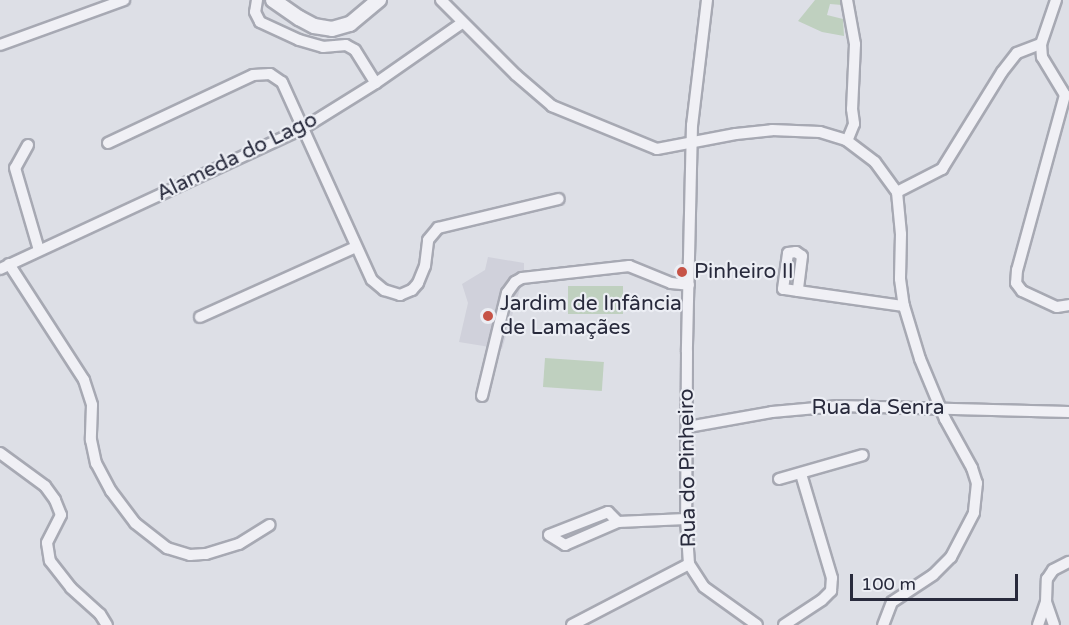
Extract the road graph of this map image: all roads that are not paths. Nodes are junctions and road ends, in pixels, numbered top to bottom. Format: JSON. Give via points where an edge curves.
{"nodes":[{"id":1,"x":124,"y":0,"type":"edge"},
{"id":2,"x":257,"y":0,"type":"edge"},
{"id":3,"x":273,"y":0,"type":"edge"},
{"id":4,"x":378,"y":0,"type":"edge"},
{"id":5,"x":441,"y":0,"type":"edge"},
{"id":6,"x":707,"y":0,"type":"edge"},
{"id":7,"x":847,"y":0,"type":"edge"},
{"id":8,"x":1056,"y":0,"type":"edge"},
{"id":9,"x":462,"y":23,"type":"junction"},
{"id":10,"x":1041,"y":44,"type":"junction"},
{"id":11,"x":0,"y":45,"type":"edge"},
{"id":12,"x":376,"y":83,"type":"junction"},
{"id":13,"x":302,"y":129,"type":"junction"},
{"id":14,"x":847,"y":141,"type":"junction"},
{"id":15,"x":108,"y":143,"type":"dead end"},
{"id":16,"x":692,"y":143,"type":"junction"},
{"id":17,"x":28,"y":145,"type":"dead end"},
{"id":18,"x":897,"y":192,"type":"junction"},
{"id":19,"x":559,"y":199,"type":"dead end"},
{"id":20,"x":356,"y":247,"type":"junction"},
{"id":21,"x":39,"y":250,"type":"junction"},
{"id":22,"x":5,"y":266,"type":"edge"},
{"id":23,"x":689,"y":285,"type":"junction"},
{"id":24,"x":798,"y":291,"type":"dead end"},
{"id":25,"x":1069,"y":305,"type":"edge"},
{"id":26,"x":904,"y":306,"type":"junction"},
{"id":27,"x":200,"y":316,"type":"dead end"},
{"id":28,"x":482,"y":396,"type":"dead end"},
{"id":29,"x":940,"y":407,"type":"junction"},
{"id":30,"x":1069,"y":412,"type":"edge"},
{"id":31,"x":688,"y":427,"type":"junction"},
{"id":32,"x":0,"y":453,"type":"edge"},
{"id":33,"x":863,"y":455,"type":"dead end"},
{"id":34,"x":801,"y":474,"type":"junction"},
{"id":35,"x":779,"y":479,"type":"dead end"},
{"id":36,"x":686,"y":519,"type":"junction"},
{"id":37,"x":618,"y":522,"type":"junction"},
{"id":38,"x":269,"y":525,"type":"dead end"},
{"id":39,"x":1069,"y":562,"type":"edge"},
{"id":40,"x":689,"y":564,"type":"junction"},
{"id":41,"x":1046,"y":602,"type":"junction"},
{"id":42,"x":107,"y":625,"type":"edge"},
{"id":43,"x":572,"y":625,"type":"edge"},
{"id":44,"x":757,"y":625,"type":"edge"},
{"id":45,"x":784,"y":625,"type":"edge"},
{"id":46,"x":883,"y":625,"type":"edge"},
{"id":47,"x":1038,"y":625,"type":"edge"},
{"id":48,"x":1054,"y":625,"type":"edge"}],
"edges":[{"from":1,"to":11,"type":"street"},
{"from":2,"to":12,"type":"street","via":[[255,12],[260,22],[323,47],[346,45],[355,51]]},
{"from":3,"to":4,"type":"street","via":[[314,26],[332,29],[350,24]]},
{"from":5,"to":9,"type":"street"},
{"from":6,"to":16,"type":"street","name":"Rua do Pinheiro"},
{"from":7,"to":14,"type":"street","via":[[855,63],[854,124]]},
{"from":8,"to":10,"type":"street"},
{"from":9,"to":12,"type":"street","name":"Alameda do Lago"},
{"from":9,"to":16,"type":"street","via":[[552,106],[657,149]]},
{"from":10,"to":18,"type":"street","via":[[1017,53],[942,169]]},
{"from":10,"to":25,"type":"street","via":[[1042,57],[1065,96],[1016,283],[1022,291],[1057,307]]},
{"from":12,"to":13,"type":"street","name":"Alameda do Lago"},
{"from":13,"to":15,"type":"street","via":[[282,82],[270,74],[253,75]]},
{"from":13,"to":20,"type":"street"},
{"from":13,"to":21,"type":"street","name":"Alameda do Lago"},
{"from":14,"to":16,"type":"street","via":[[820,132],[772,130]]},
{"from":14,"to":18,"type":"street","via":[[875,162]]},
{"from":16,"to":23,"type":"street","name":"Rua do Pinheiro"},
{"from":17,"to":21,"type":"street","via":[[15,168]]},
{"from":18,"to":26,"type":"street"},
{"from":19,"to":20,"type":"street","via":[[438,228],[428,240],[418,283],[400,295],[384,290],[372,280]]},
{"from":20,"to":27,"type":"street"},
{"from":21,"to":22,"type":"street","name":"Alameda do Lago"},
{"from":22,"to":38,"type":"street","via":[[84,380],[93,405],[91,440],[96,463],[135,522],[167,549],[190,555],[231,547]]},
{"from":23,"to":28,"type":"street","via":[[671,283],[629,266],[522,278],[507,293]]},
{"from":23,"to":31,"type":"street","name":"Rua do Pinheiro"},
{"from":24,"to":26,"type":"street"},
{"from":26,"to":29,"type":"street"},
{"from":29,"to":30,"type":"street","name":"Rua da Senra"},
{"from":29,"to":31,"type":"street","name":"Rua da Senra","via":[[808,408]]},
{"from":29,"to":46,"type":"street","via":[[977,483],[974,513],[951,557],[933,575],[892,602]]},
{"from":31,"to":36,"type":"street","name":"Rua do Pinheiro"},
{"from":32,"to":42,"type":"street","via":[[45,486],[55,500],[61,515],[47,543],[50,561]]},
{"from":33,"to":34,"type":"street"},
{"from":34,"to":35,"type":"street"},
{"from":34,"to":45,"type":"street","via":[[832,578],[831,591]]},
{"from":36,"to":37,"type":"street"},
{"from":36,"to":40,"type":"street","name":"Rua do Pinheiro"},
{"from":37,"to":37,"type":"street","via":[[608,512],[549,535],[565,546]]},
{"from":39,"to":41,"type":"street","via":[[1053,570],[1047,579]]},
{"from":40,"to":43,"type":"street"},
{"from":40,"to":44,"type":"street","name":"Rua do Pinheiro","via":[[704,586]]},
{"from":41,"to":47,"type":"street"},
{"from":41,"to":48,"type":"street"}]}
